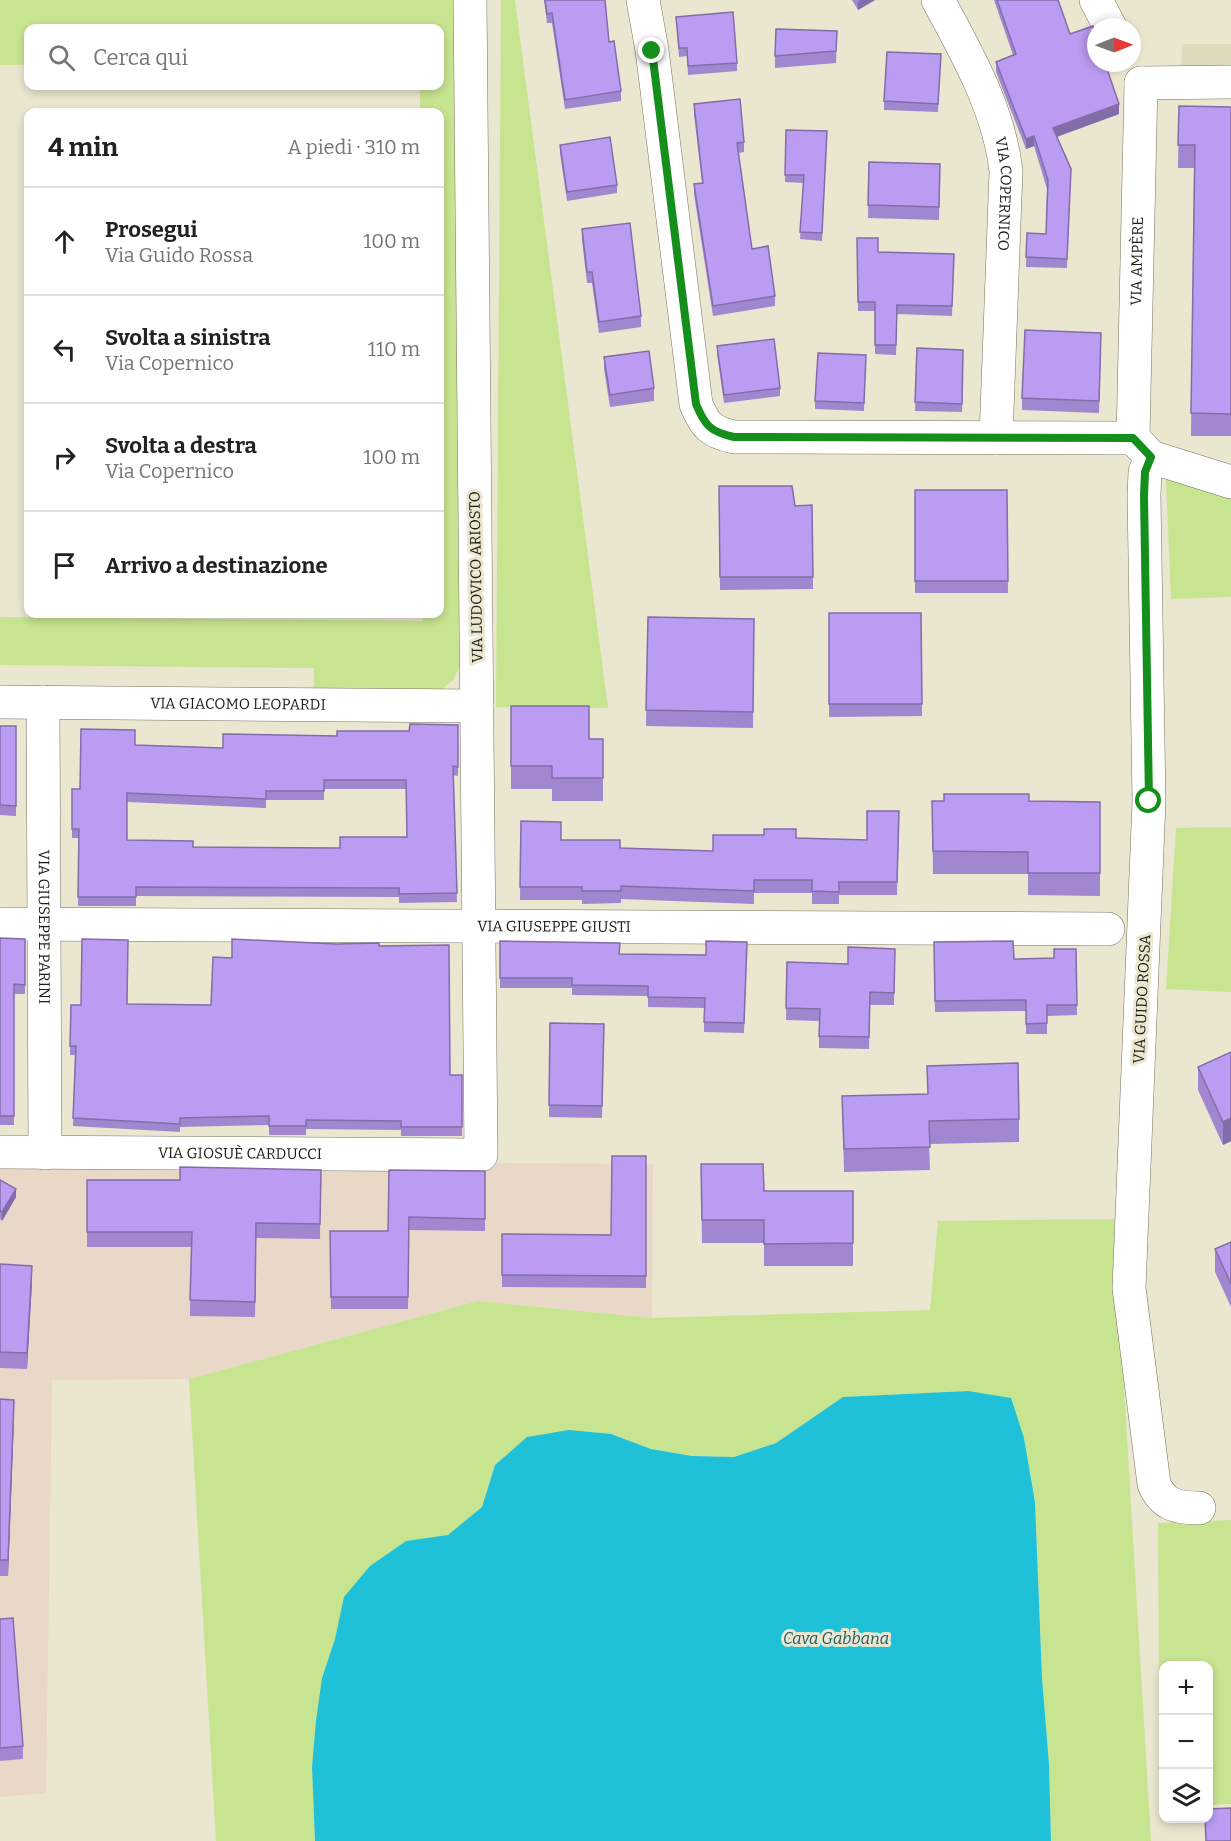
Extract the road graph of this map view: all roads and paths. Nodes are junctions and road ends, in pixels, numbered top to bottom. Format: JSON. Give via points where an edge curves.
{"nodes":[{"id":1,"x":470,"y":0,"type":"edge"},
{"id":2,"x":643,"y":0,"type":"edge"},
{"id":3,"x":938,"y":0,"type":"edge"},
{"id":4,"x":1095,"y":0,"type":"edge"},
{"id":5,"x":1105,"y":18,"type":"edge"},
{"id":6,"x":1136,"y":73,"type":"edge"},
{"id":7,"x":1231,"y":82,"type":"edge"},
{"id":8,"x":996,"y":438,"type":"junction"},
{"id":9,"x":1142,"y":448,"type":"junction"},
{"id":10,"x":1231,"y":482,"type":"edge"},
{"id":11,"x":0,"y":702,"type":"edge"},
{"id":12,"x":43,"y":702,"type":"junction"},
{"id":13,"x":477,"y":706,"type":"junction"},
{"id":14,"x":0,"y":924,"type":"edge"},
{"id":15,"x":44,"y":924,"type":"junction"},
{"id":16,"x":479,"y":928,"type":"junction"},
{"id":17,"x":1108,"y":929,"type":"dead end"},
{"id":18,"x":0,"y":1152,"type":"edge"},
{"id":19,"x":45,"y":1153,"type":"junction"},
{"id":20,"x":481,"y":1155,"type":"joint"},
{"id":21,"x":1199,"y":1508,"type":"dead end"}],
"edges":[{"from":1,"to":13,"type":"street","name":"VIA LUDOVICO ARIOSTO"},
{"from":2,"to":8,"type":"street","via":[[696,404],[703,420],[716,433],[734,437]]},
{"from":3,"to":8,"type":"street","name":"VIA COPERNICO","via":[[979,75],[1004,150]]},
{"from":4,"to":5,"type":"street"},
{"from":6,"to":7,"type":"street"},
{"from":6,"to":9,"type":"street","name":"VIA AMPÈRE"},
{"from":8,"to":9,"type":"street"},
{"from":9,"to":10,"type":"street"},
{"from":9,"to":21,"type":"street","name":"VIA GUIDO ROSSA","via":[[1149,801],[1129,1288],[1154,1484],[1159,1496],[1172,1506]]},
{"from":11,"to":12,"type":"street","name":"VIA GIACOMO LEOPARDI"},
{"from":12,"to":13,"type":"street","name":"VIA GIACOMO LEOPARDI"},
{"from":12,"to":15,"type":"street","name":"VIA GIUSEPPE PARINI"},
{"from":13,"to":16,"type":"street","name":"VIA LUDOVICO ARIOSTO"},
{"from":14,"to":15,"type":"street","name":"VIA GIUSEPPE GIUSTI"},
{"from":15,"to":16,"type":"street","name":"VIA GIUSEPPE GIUSTI"},
{"from":15,"to":19,"type":"street","name":"VIA GIUSEPPE PARINI"},
{"from":16,"to":17,"type":"street","name":"VIA GIUSEPPE GIUSTI"},
{"from":16,"to":20,"type":"street","name":"VIA LUDOVICO ARIOSTO"},
{"from":18,"to":19,"type":"street","name":"VIA GIOSUÈ CARDUCCI"},
{"from":19,"to":20,"type":"street","name":"VIA GIOSUÈ CARDUCCI"}]}
